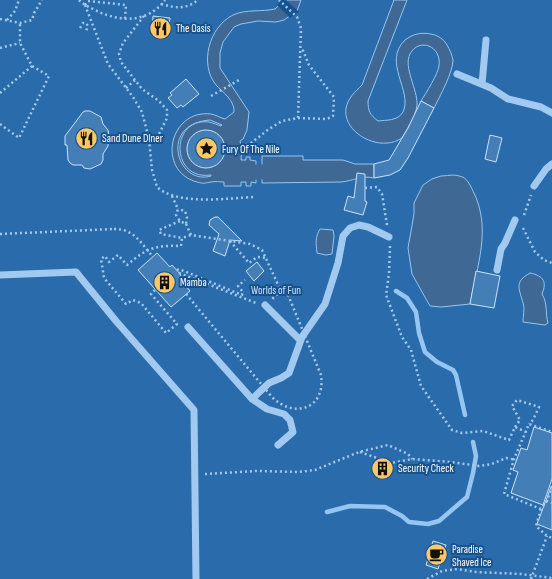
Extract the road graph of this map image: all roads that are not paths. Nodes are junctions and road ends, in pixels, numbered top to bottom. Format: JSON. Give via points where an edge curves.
{"nodes":[{"id":1,"x":486,"y":40,"type":"dead end"},
{"id":2,"x":457,"y":74,"type":"dead end"},
{"id":3,"x":482,"y":84,"type":"junction"},
{"id":4,"x":552,"y":113,"type":"edge"},
{"id":5,"x":552,"y":164,"type":"edge"},
{"id":6,"x":534,"y":186,"type":"road end"},
{"id":7,"x":515,"y":220,"type":"dead end"},
{"id":8,"x":389,"y":237,"type":"dead end"},
{"id":9,"x":497,"y":270,"type":"dead end"},
{"id":10,"x":0,"y":275,"type":"edge"},
{"id":11,"x":265,"y":305,"type":"road end"},
{"id":12,"x":188,"y":327,"type":"dead end"},
{"id":13,"x":300,"y":340,"type":"junction"},
{"id":14,"x":252,"y":399,"type":"junction"},
{"id":15,"x":278,"y":445,"type":"dead end"},
{"id":16,"x":196,"y":579,"type":"edge"}],
"edges":[{"from":1,"to":3,"type":"lane"},
{"from":2,"to":3,"type":"lane"},
{"from":3,"to":4,"type":"lane","via":[[508,98],[541,107]]},
{"from":5,"to":6,"type":"lane"},
{"from":7,"to":9,"type":"lane","via":[[501,249]]},
{"from":8,"to":13,"type":"lane","via":[[359,225],[350,228],[342,236],[338,263],[326,304]]},
{"from":10,"to":16,"type":"lane","via":[[76,272],[194,410]]},
{"from":11,"to":13,"type":"lane"},
{"from":12,"to":14,"type":"lane"},
{"from":13,"to":14,"type":"lane","via":[[290,373],[270,383]]},
{"from":14,"to":15,"type":"lane","via":[[267,409],[284,414],[290,420],[293,432]]}]}
